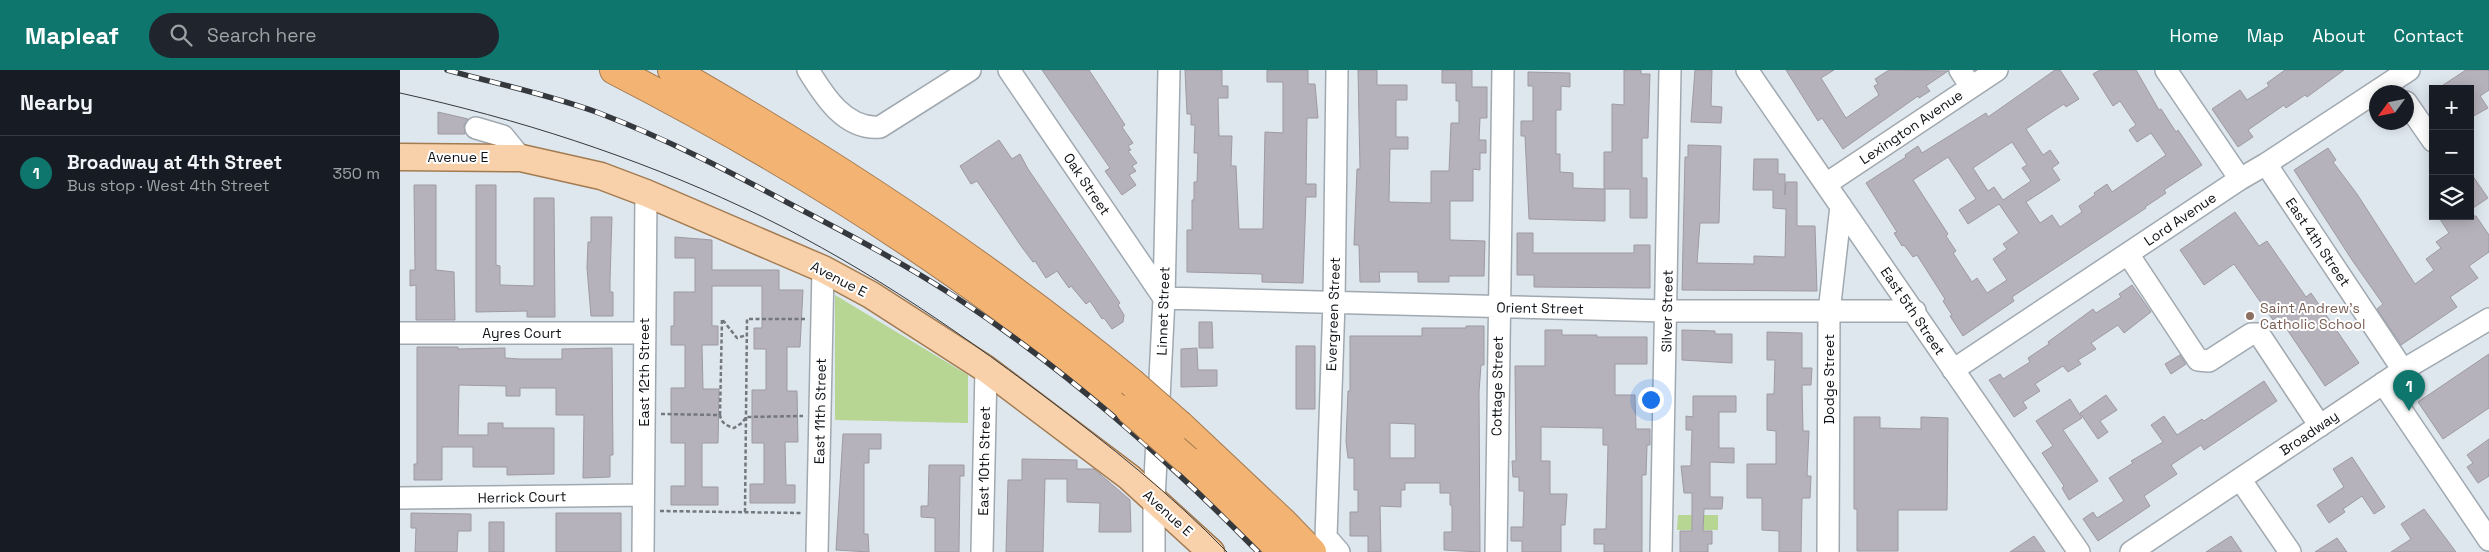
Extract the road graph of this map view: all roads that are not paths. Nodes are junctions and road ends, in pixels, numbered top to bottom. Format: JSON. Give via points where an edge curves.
{"nodes":[{"id":1,"x":614,"y":70,"type":"edge"},
{"id":2,"x":672,"y":70,"type":"edge"},
{"id":3,"x":808,"y":70,"type":"edge"},
{"id":4,"x":970,"y":70,"type":"edge"},
{"id":5,"x":1009,"y":70,"type":"edge"},
{"id":6,"x":1169,"y":70,"type":"edge"},
{"id":7,"x":1337,"y":70,"type":"edge"},
{"id":8,"x":1503,"y":70,"type":"edge"},
{"id":9,"x":1670,"y":70,"type":"edge"},
{"id":10,"x":1748,"y":70,"type":"edge"},
{"id":11,"x":1997,"y":70,"type":"edge"},
{"id":12,"x":2166,"y":70,"type":"edge"},
{"id":13,"x":1966,"y":78,"type":"edge"},
{"id":14,"x":2401,"y":81,"type":"edge"},
{"id":15,"x":2414,"y":114,"type":"edge"},
{"id":16,"x":476,"y":128,"type":"dead end"},
{"id":17,"x":2429,"y":135,"type":"edge"},
{"id":18,"x":400,"y":157,"type":"edge"},
{"id":19,"x":520,"y":158,"type":"junction"},
{"id":20,"x":2266,"y":164,"type":"junction"},
{"id":21,"x":2240,"y":179,"type":"junction"},
{"id":22,"x":1826,"y":184,"type":"junction"},
{"id":23,"x":646,"y":193,"type":"junction"},
{"id":24,"x":1840,"y":206,"type":"junction"},
{"id":25,"x":2128,"y":254,"type":"junction"},
{"id":26,"x":823,"y":269,"type":"junction"},
{"id":27,"x":1164,"y":298,"type":"junction"},
{"id":28,"x":1334,"y":302,"type":"junction"},
{"id":29,"x":1498,"y":307,"type":"junction"},
{"id":30,"x":1667,"y":311,"type":"junction"},
{"id":31,"x":1915,"y":311,"type":"junction"},
{"id":32,"x":1829,"y":312,"type":"junction"},
{"id":33,"x":2489,"y":319,"type":"edge"},
{"id":34,"x":400,"y":333,"type":"edge"},
{"id":35,"x":644,"y":333,"type":"junction"},
{"id":36,"x":986,"y":369,"type":"junction"},
{"id":37,"x":1952,"y":370,"type":"junction"},
{"id":38,"x":2403,"y":370,"type":"junction"},
{"id":39,"x":2383,"y":383,"type":"junction"},
{"id":40,"x":2320,"y":426,"type":"junction"},
{"id":41,"x":2240,"y":479,"type":"junction"},
{"id":42,"x":643,"y":495,"type":"junction"},
{"id":43,"x":400,"y":498,"type":"edge"},
{"id":44,"x":1154,"y":500,"type":"junction"},
{"id":45,"x":2486,"y":528,"type":"edge"},
{"id":46,"x":643,"y":552,"type":"edge"},
{"id":47,"x":817,"y":552,"type":"edge"},
{"id":48,"x":982,"y":552,"type":"edge"},
{"id":49,"x":1154,"y":552,"type":"edge"},
{"id":50,"x":1211,"y":552,"type":"edge"},
{"id":51,"x":1283,"y":552,"type":"edge"},
{"id":52,"x":1312,"y":552,"type":"edge"},
{"id":53,"x":1339,"y":552,"type":"edge"},
{"id":54,"x":1496,"y":552,"type":"edge"},
{"id":55,"x":1661,"y":552,"type":"edge"},
{"id":56,"x":1828,"y":552,"type":"edge"},
{"id":57,"x":2079,"y":552,"type":"edge"},
{"id":58,"x":2131,"y":552,"type":"edge"},
{"id":59,"x":2290,"y":552,"type":"edge"}],
"edges":[{"from":1,"to":51,"type":"highway","bridge":true,"via":[[785,165],[911,244],[1005,310],[1129,409]]},
{"from":2,"to":52,"type":"highway","bridge":true,"via":[[792,141],[925,228],[1040,310],[1180,424]]},
{"from":3,"to":4,"type":"street","via":[[821,91],[846,118],[866,128],[880,127]]},
{"from":5,"to":27,"type":"street","name":"Oak Street"},
{"from":6,"to":27,"type":"street","name":"Linnet Street"},
{"from":7,"to":28,"type":"street","name":"Evergreen Street"},
{"from":8,"to":29,"type":"street","name":"Cottage Street"},
{"from":9,"to":30,"type":"street","name":"Silver Street"},
{"from":10,"to":22,"type":"street","name":"East 5th Street"},
{"from":11,"to":13,"type":"street","name":"Lexington Avenue"},
{"from":12,"to":21,"type":"street"},
{"from":13,"to":22,"type":"street","name":"Lexington Avenue"},
{"from":14,"to":20,"type":"street","name":"Lord Avenue"},
{"from":15,"to":17,"type":"street"},
{"from":16,"to":19,"type":"street","via":[[503,136]]},
{"from":18,"to":19,"type":"main road","name":"Avenue E"},
{"from":19,"to":23,"type":"main road","name":"Avenue E","via":[[601,176]]},
{"from":20,"to":21,"type":"street","name":"Lord Avenue"},
{"from":20,"to":38,"type":"street","name":"East 4th Street"},
{"from":21,"to":25,"type":"street","name":"Lord Avenue"},
{"from":22,"to":24,"type":"street","name":"East 5th Street"},
{"from":23,"to":26,"type":"main road","name":"Avenue E"},
{"from":23,"to":35,"type":"street","name":"East 12th Street"},
{"from":24,"to":31,"type":"street","name":"East 5th Street"},
{"from":24,"to":32,"type":"street","name":"Dodge Street"},
{"from":25,"to":37,"type":"street","name":"Lord Avenue"},
{"from":25,"to":40,"type":"street","via":[[2198,360],[2209,361],[2251,334],[2259,334]]},
{"from":26,"to":36,"type":"main road","name":"Avenue E","via":[[871,295]]},
{"from":26,"to":47,"type":"street","name":"East 11th Street"},
{"from":27,"to":28,"type":"street","name":"Orient Street"},
{"from":27,"to":44,"type":"street","name":"Linnet Street"},
{"from":28,"to":29,"type":"street","name":"Orient Street"},
{"from":28,"to":53,"type":"street","name":"Evergreen Street","via":[[1326,537]]},
{"from":29,"to":30,"type":"street","name":"Orient Street"},
{"from":29,"to":54,"type":"street","name":"Cottage Street"},
{"from":30,"to":32,"type":"street","name":"Orient Street"},
{"from":30,"to":55,"type":"street","name":"Silver Street"},
{"from":31,"to":32,"type":"street","name":"Orient Street"},
{"from":31,"to":37,"type":"street","name":"East 5th Street"},
{"from":32,"to":56,"type":"street","name":"Dodge Street"},
{"from":33,"to":38,"type":"street","name":"Broadway"},
{"from":34,"to":35,"type":"street","name":"Ayres Court"},
{"from":35,"to":42,"type":"street","name":"East 12th Street"},
{"from":36,"to":44,"type":"main road","name":"Avenue E","via":[[1129,477]]},
{"from":36,"to":48,"type":"street","name":"East 10th Street"},
{"from":37,"to":57,"type":"street","name":"East 5th Street","via":[[2002,437]]},
{"from":38,"to":39,"type":"street","name":"Broadway"},
{"from":39,"to":40,"type":"street","name":"Broadway"},
{"from":39,"to":45,"type":"street"},
{"from":40,"to":41,"type":"street","name":"Broadway"},
{"from":41,"to":58,"type":"street","name":"Broadway"},
{"from":41,"to":59,"type":"street"},
{"from":42,"to":43,"type":"street","name":"Herrick Court"},
{"from":42,"to":46,"type":"street","name":"East 12th Street"},
{"from":44,"to":49,"type":"street","name":"Linnet Street"},
{"from":44,"to":50,"type":"main road","name":"Avenue E"}]}
